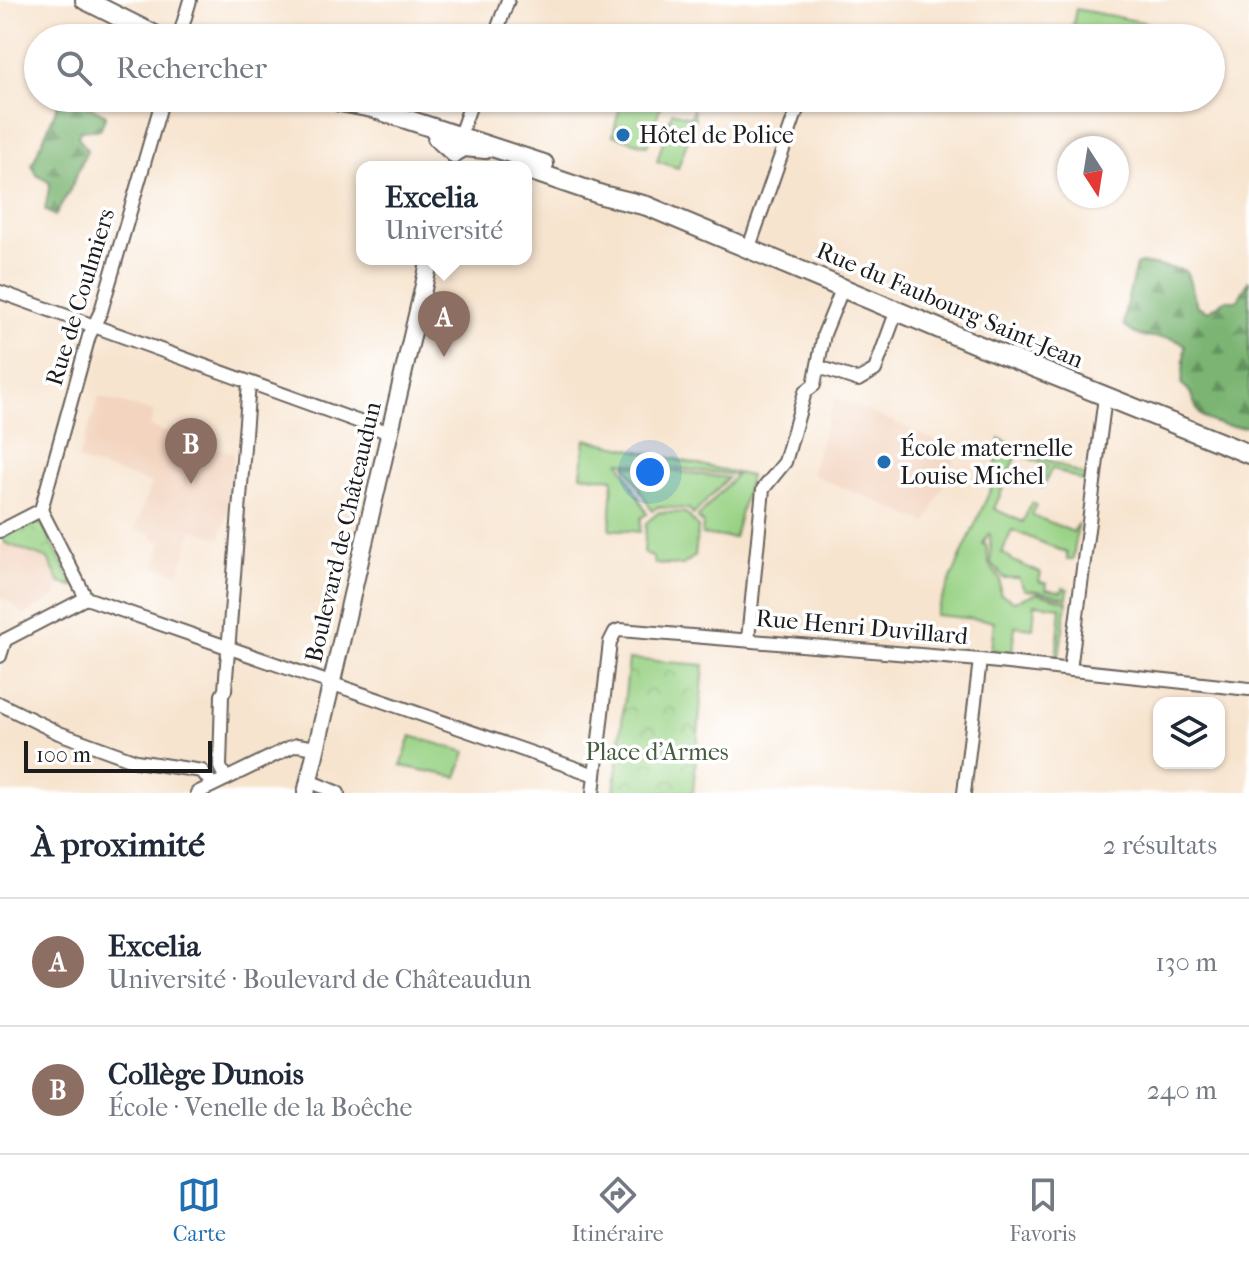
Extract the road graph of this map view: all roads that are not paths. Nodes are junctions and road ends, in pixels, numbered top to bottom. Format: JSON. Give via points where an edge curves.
{"nodes":[{"id":1,"x":85,"y":0,"type":"edge"},
{"id":2,"x":190,"y":0,"type":"edge"},
{"id":3,"x":508,"y":0,"type":"edge"},
{"id":4,"x":133,"y":24,"type":"edge"},
{"id":5,"x":183,"y":24,"type":"edge"},
{"id":6,"x":499,"y":24,"type":"edge"},
{"id":7,"x":159,"y":112,"type":"edge"},
{"id":8,"x":380,"y":112,"type":"edge"},
{"id":9,"x":470,"y":112,"type":"edge"},
{"id":10,"x":796,"y":112,"type":"edge"},
{"id":11,"x":460,"y":150,"type":"edge"},
{"id":12,"x":499,"y":161,"type":"edge"},
{"id":13,"x":512,"y":161,"type":"edge"},
{"id":14,"x":532,"y":165,"type":"edge"},
{"id":15,"x":532,"y":171,"type":"edge"},
{"id":16,"x":632,"y":201,"type":"junction"},
{"id":17,"x":749,"y":247,"type":"junction"},
{"id":18,"x":432,"y":265,"type":"edge"},
{"id":19,"x":843,"y":287,"type":"junction"},
{"id":20,"x":0,"y":292,"type":"edge"},
{"id":21,"x":899,"y":310,"type":"junction"},
{"id":22,"x":94,"y":326,"type":"junction"},
{"id":23,"x":819,"y":367,"type":"junction"},
{"id":24,"x":249,"y":383,"type":"junction"},
{"id":25,"x":1105,"y":397,"type":"junction"},
{"id":26,"x":390,"y":433,"type":"junction"},
{"id":27,"x":1249,"y":454,"type":"edge"},
{"id":28,"x":41,"y":510,"type":"junction"},
{"id":29,"x":0,"y":531,"type":"edge"},
{"id":30,"x":86,"y":598,"type":"junction"},
{"id":31,"x":2,"y":638,"type":"edge"},
{"id":32,"x":748,"y":639,"type":"junction"},
{"id":33,"x":226,"y":645,"type":"junction"},
{"id":34,"x":0,"y":656,"type":"edge"},
{"id":35,"x":980,"y":660,"type":"junction"},
{"id":36,"x":1070,"y":670,"type":"junction"},
{"id":37,"x":332,"y":684,"type":"junction"},
{"id":38,"x":1249,"y":689,"type":"edge"},
{"id":39,"x":0,"y":704,"type":"edge"},
{"id":40,"x":317,"y":748,"type":"junction"},
{"id":41,"x":595,"y":775,"type":"junction"},
{"id":42,"x":220,"y":785,"type":"edge"},
{"id":43,"x":308,"y":787,"type":"edge"},
{"id":44,"x":197,"y":793,"type":"edge"},
{"id":45,"x":338,"y":793,"type":"edge"},
{"id":46,"x":593,"y":793,"type":"edge"},
{"id":47,"x":964,"y":793,"type":"edge"}],
"edges":[{"from":1,"to":4,"type":"main road"},
{"from":2,"to":5,"type":"street"},
{"from":3,"to":6,"type":"street"},
{"from":7,"to":22,"type":"street","name":"Rue de Coulmiers"},
{"from":8,"to":11,"type":"main road","name":"Rue du Faubourg Saint-Jean"},
{"from":9,"to":11,"type":"street"},
{"from":10,"to":17,"type":"street"},
{"from":11,"to":12,"type":"main road","name":"Rue du Faubourg Saint-Jean"},
{"from":11,"to":13,"type":"main road","name":"Rue du Faubourg Saint-Jean"},
{"from":14,"to":16,"type":"main road","name":"Rue du Faubourg Saint-Jean","via":[[603,184]]},
{"from":15,"to":16,"type":"main road","name":"Rue du Faubourg Saint-Jean"},
{"from":16,"to":17,"type":"main road","name":"Rue du Faubourg Saint-Jean"},
{"from":17,"to":19,"type":"main road","name":"Rue du Faubourg Saint-Jean"},
{"from":18,"to":26,"type":"main road","name":"Boulevard de Châteaudun"},
{"from":19,"to":21,"type":"main road","name":"Rue du Faubourg Saint-Jean"},
{"from":19,"to":23,"type":"street","via":[[824,334]]},
{"from":20,"to":22,"type":"street"},
{"from":21,"to":23,"type":"street","via":[[875,370],[858,380]]},
{"from":21,"to":25,"type":"main road","name":"Rue du Faubourg Saint-Jean"},
{"from":22,"to":24,"type":"street"},
{"from":22,"to":28,"type":"street","name":"Rue de Coulmiers"},
{"from":23,"to":32,"type":"street","via":[[814,385],[805,392],[785,462],[763,489]]},
{"from":24,"to":26,"type":"street"},
{"from":24,"to":33,"type":"street"},
{"from":25,"to":27,"type":"main road","name":"Rue du Faubourg Saint-Jean"},
{"from":25,"to":36,"type":"street"},
{"from":26,"to":37,"type":"main road","name":"Boulevard de Châteaudun"},
{"from":28,"to":29,"type":"street"},
{"from":28,"to":30,"type":"street"},
{"from":30,"to":31,"type":"street"},
{"from":30,"to":33,"type":"street"},
{"from":31,"to":34,"type":"street"},
{"from":32,"to":35,"type":"street","name":"Rue Henri Duvillard"},
{"from":32,"to":41,"type":"street","name":"Rue Henri Duvillard","via":[[615,632]]},
{"from":33,"to":37,"type":"street"},
{"from":33,"to":42,"type":"street"},
{"from":35,"to":36,"type":"street","name":"Rue Henri Duvillard"},
{"from":35,"to":47,"type":"street"},
{"from":36,"to":38,"type":"street","name":"Rue Henri Duvillard"},
{"from":37,"to":40,"type":"main road","name":"Boulevard de Châteaudun"},
{"from":37,"to":41,"type":"street"},
{"from":39,"to":42,"type":"street","via":[[123,757],[202,771]]},
{"from":40,"to":42,"type":"street","via":[[291,747]]},
{"from":40,"to":43,"type":"main road","name":"Boulevard de Châteaudun"},
{"from":41,"to":46,"type":"street"},
{"from":42,"to":44,"type":"street"},
{"from":43,"to":45,"type":"street"}]}
